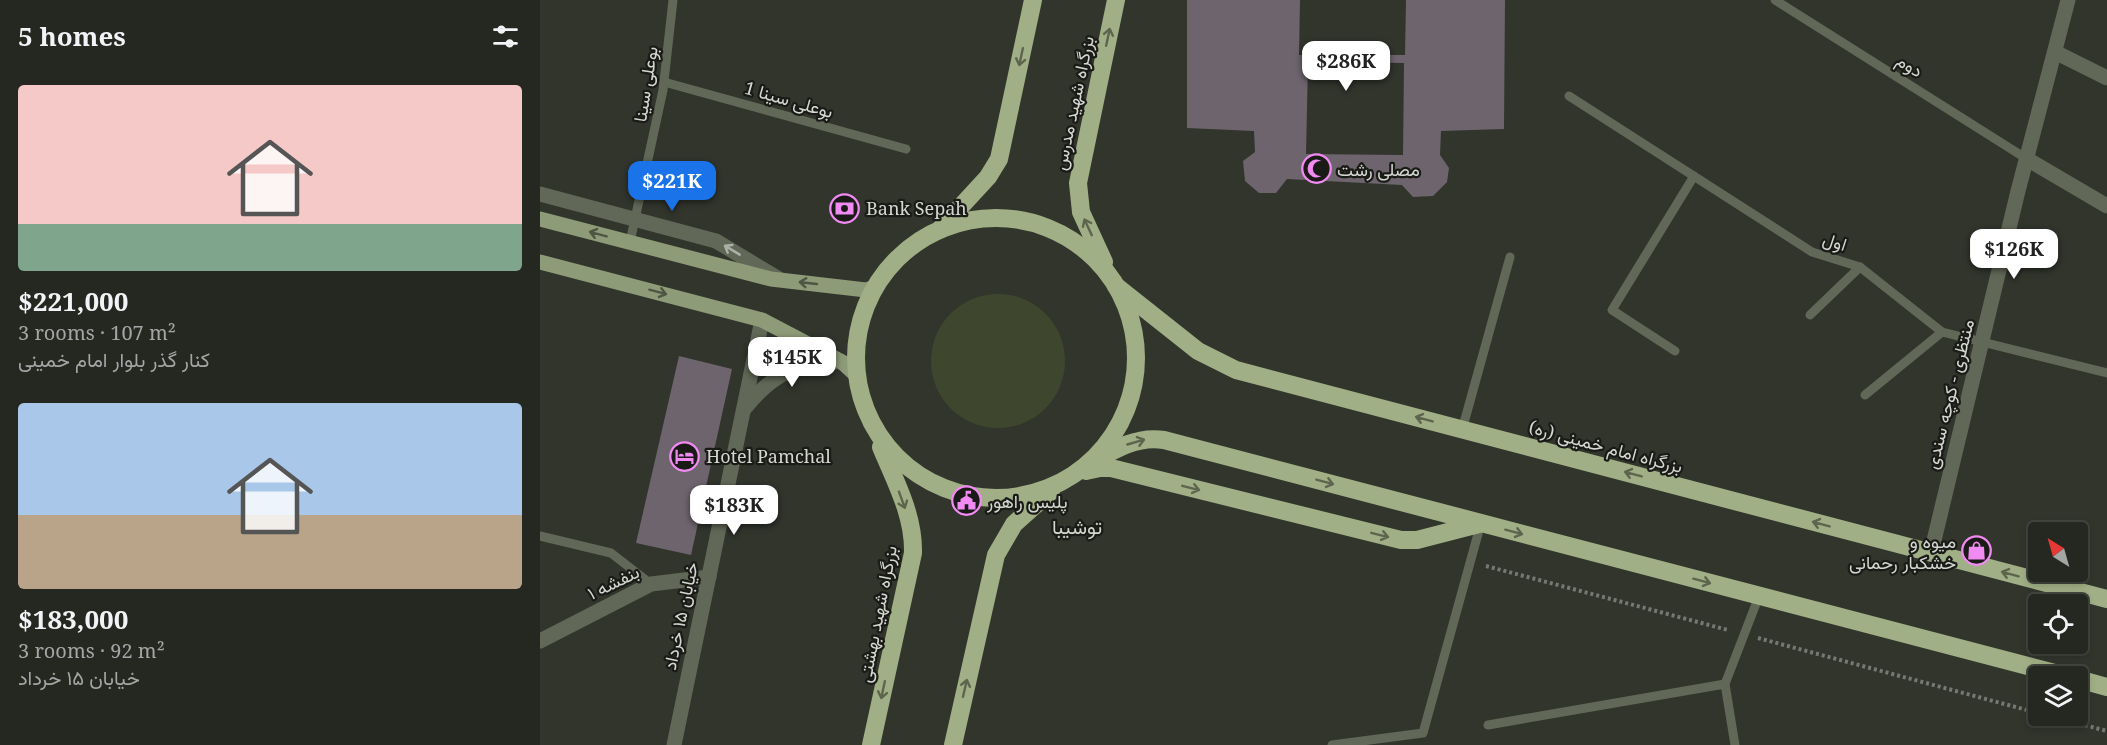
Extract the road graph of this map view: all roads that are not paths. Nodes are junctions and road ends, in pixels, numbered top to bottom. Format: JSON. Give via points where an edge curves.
{"nodes":[{"id":1,"x":674,"y":0,"type":"edge"},
{"id":2,"x":1033,"y":0,"type":"edge"},
{"id":3,"x":1116,"y":0,"type":"edge"},
{"id":4,"x":1775,"y":0,"type":"edge"},
{"id":5,"x":2068,"y":0,"type":"edge"},
{"id":6,"x":2055,"y":52,"type":"junction"},
{"id":7,"x":2107,"y":78,"type":"edge"},
{"id":8,"x":664,"y":82,"type":"junction"},
{"id":9,"x":1569,"y":96,"type":"dead end"},
{"id":10,"x":906,"y":149,"type":"dead end"},
{"id":11,"x":2027,"y":159,"type":"junction"},
{"id":12,"x":1694,"y":176,"type":"junction"},
{"id":13,"x":540,"y":194,"type":"edge"},
{"id":14,"x":2107,"y":206,"type":"edge"},
{"id":15,"x":540,"y":219,"type":"edge"},
{"id":16,"x":635,"y":219,"type":"junction"},
{"id":17,"x":937,"y":232,"type":"junction"},
{"id":18,"x":630,"y":242,"type":"junction"},
{"id":19,"x":1510,"y":257,"type":"dead end"},
{"id":20,"x":540,"y":262,"type":"edge"},
{"id":21,"x":1860,"y":267,"type":"junction"},
{"id":22,"x":782,"y":280,"type":"junction"},
{"id":23,"x":1114,"y":283,"type":"junction"},
{"id":24,"x":871,"y":288,"type":"junction"},
{"id":25,"x":1810,"y":315,"type":"dead end"},
{"id":26,"x":762,"y":320,"type":"junction"},
{"id":27,"x":1942,"y":332,"type":"junction"},
{"id":28,"x":1982,"y":342,"type":"junction"},
{"id":29,"x":1675,"y":351,"type":"dead end"},
{"id":30,"x":842,"y":362,"type":"junction"},
{"id":31,"x":2107,"y":373,"type":"edge"},
{"id":32,"x":857,"y":376,"type":"junction"},
{"id":33,"x":1865,"y":394,"type":"dead end"},
{"id":34,"x":743,"y":412,"type":"junction"},
{"id":35,"x":873,"y":426,"type":"junction"},
{"id":36,"x":1462,"y":430,"type":"junction"},
{"id":37,"x":1075,"y":473,"type":"junction"},
{"id":38,"x":1481,"y":523,"type":"junction"},
{"id":39,"x":540,"y":536,"type":"edge"},
{"id":40,"x":1931,"y":553,"type":"junction"},
{"id":41,"x":708,"y":577,"type":"junction"},
{"id":42,"x":651,"y":584,"type":"junction"},
{"id":43,"x":1759,"y":596,"type":"junction"},
{"id":44,"x":2107,"y":599,"type":"edge"},
{"id":45,"x":540,"y":641,"type":"edge"},
{"id":46,"x":2028,"y":666,"type":"edge"},
{"id":47,"x":2088,"y":682,"type":"edge"},
{"id":48,"x":1725,"y":684,"type":"junction"},
{"id":49,"x":2107,"y":687,"type":"edge"},
{"id":50,"x":1488,"y":725,"type":"dead end"},
{"id":51,"x":1423,"y":733,"type":"junction"},
{"id":52,"x":674,"y":745,"type":"edge"},
{"id":53,"x":871,"y":745,"type":"edge"},
{"id":54,"x":953,"y":745,"type":"edge"},
{"id":55,"x":1332,"y":745,"type":"edge"},
{"id":56,"x":1424,"y":745,"type":"edge"},
{"id":57,"x":1735,"y":745,"type":"edge"}],
"edges":[{"from":1,"to":8,"type":"lane","name":"بوعلی سینا"},
{"from":2,"to":17,"type":"highway","one_way":true,"via":[[999,159],[988,177]]},
{"from":23,"to":3,"type":"highway","name":"بزرگراه شهید مدرس","one_way":true,"via":[[1081,212],[1078,194]]},
{"from":4,"to":11,"type":"lane","name":"دوم"},
{"from":5,"to":6,"type":"street","name":"منتظری - کوچه سندی"},
{"from":6,"to":7,"type":"street"},
{"from":6,"to":11,"type":"street","name":"منتظری - کوچه سندی"},
{"from":8,"to":10,"type":"lane","name":"بوعلی سینا 1"},
{"from":8,"to":16,"type":"lane","name":"بوعلی سینا"},
{"from":9,"to":12,"type":"lane","name":"اول"},
{"from":11,"to":14,"type":"street"},
{"from":11,"to":28,"type":"street","name":"منتظری - کوچه سندی"},
{"from":12,"to":21,"type":"lane","name":"اول","via":[[1812,252]]},
{"from":12,"to":29,"type":"lane","via":[[1612,309]]},
{"from":13,"to":16,"type":"street"},
{"from":18,"to":15,"type":"main road","one_way":true},
{"from":16,"to":18,"type":"lane","name":"بوعلی سینا"},
{"from":22,"to":16,"type":"street","one_way":true,"via":[[716,241]]},
{"from":17,"to":23,"type":"highway","via":[[979,219],[1032,223],[1075,242]]},
{"from":17,"to":24,"type":"highway","via":[[901,256]]},
{"from":18,"to":22,"type":"main road"},
{"from":19,"to":36,"type":"lane"},
{"from":20,"to":26,"type":"main road","one_way":true},
{"from":21,"to":25,"type":"lane"},
{"from":21,"to":27,"type":"lane","name":"اول"},
{"from":24,"to":22,"type":"main road","one_way":true},
{"from":36,"to":23,"type":"highway","name":"بزرگراه امام خمینی (ره)","one_way":true,"via":[[1226,366],[1198,351]]},
{"from":23,"to":37,"type":"highway","name":"بزرگراه شهید مدرس","via":[[1128,310],[1134,336],[1134,383],[1118,426],[1102,448]]},
{"from":24,"to":32,"type":"highway","via":[[859,330]]},
{"from":26,"to":30,"type":"main road"},
{"from":26,"to":34,"type":"street","name":"خیابان ۱۵ خرداد"},
{"from":27,"to":28,"type":"lane","name":"اول"},
{"from":27,"to":33,"type":"lane"},
{"from":28,"to":31,"type":"lane","name":"اول"},
{"from":28,"to":40,"type":"street","name":"منتظری - کوچه سندی"},
{"from":30,"to":32,"type":"main road"},
{"from":30,"to":34,"type":"street","via":[[825,361],[784,374],[759,390]]},
{"from":32,"to":35,"type":"highway"},
{"from":34,"to":41,"type":"street","name":"خیابان ۱۵ خرداد"},
{"from":35,"to":37,"type":"highway","via":[[907,466],[934,484],[959,493],[992,498],[1018,496]]},
{"from":35,"to":53,"type":"highway","name":"بزرگراه شهید بهشتی","one_way":true,"via":[[905,508],[913,545]]},
{"from":40,"to":36,"type":"highway","name":"بزرگراه امام خمینی (ره)","one_way":true},
{"from":37,"to":38,"type":"highway","one_way":true,"via":[[1111,468],[1401,540],[1417,540]]},
{"from":37,"to":38,"type":"highway","one_way":true,"via":[[1120,447],[1142,439],[1156,439]]},
{"from":54,"to":37,"type":"highway","one_way":true,"via":[[996,555],[1014,524]]},
{"from":38,"to":43,"type":"highway","one_way":true},
{"from":38,"to":51,"type":"lane"},
{"from":39,"to":42,"type":"lane","via":[[611,553]]},
{"from":44,"to":40,"type":"highway","name":"بزرگراه امام خمینی (ره)","one_way":true},
{"from":41,"to":42,"type":"street","name":"بنفشه ۱"},
{"from":41,"to":52,"type":"street","name":"خیابان ۱۵ خرداد"},
{"from":42,"to":45,"type":"street","name":"بنفشه ۱"},
{"from":43,"to":46,"type":"highway"},
{"from":43,"to":48,"type":"lane"},
{"from":47,"to":49,"type":"highway"},
{"from":48,"to":50,"type":"lane"},
{"from":48,"to":57,"type":"lane"},
{"from":51,"to":55,"type":"lane"},
{"from":51,"to":56,"type":"lane"}]}
